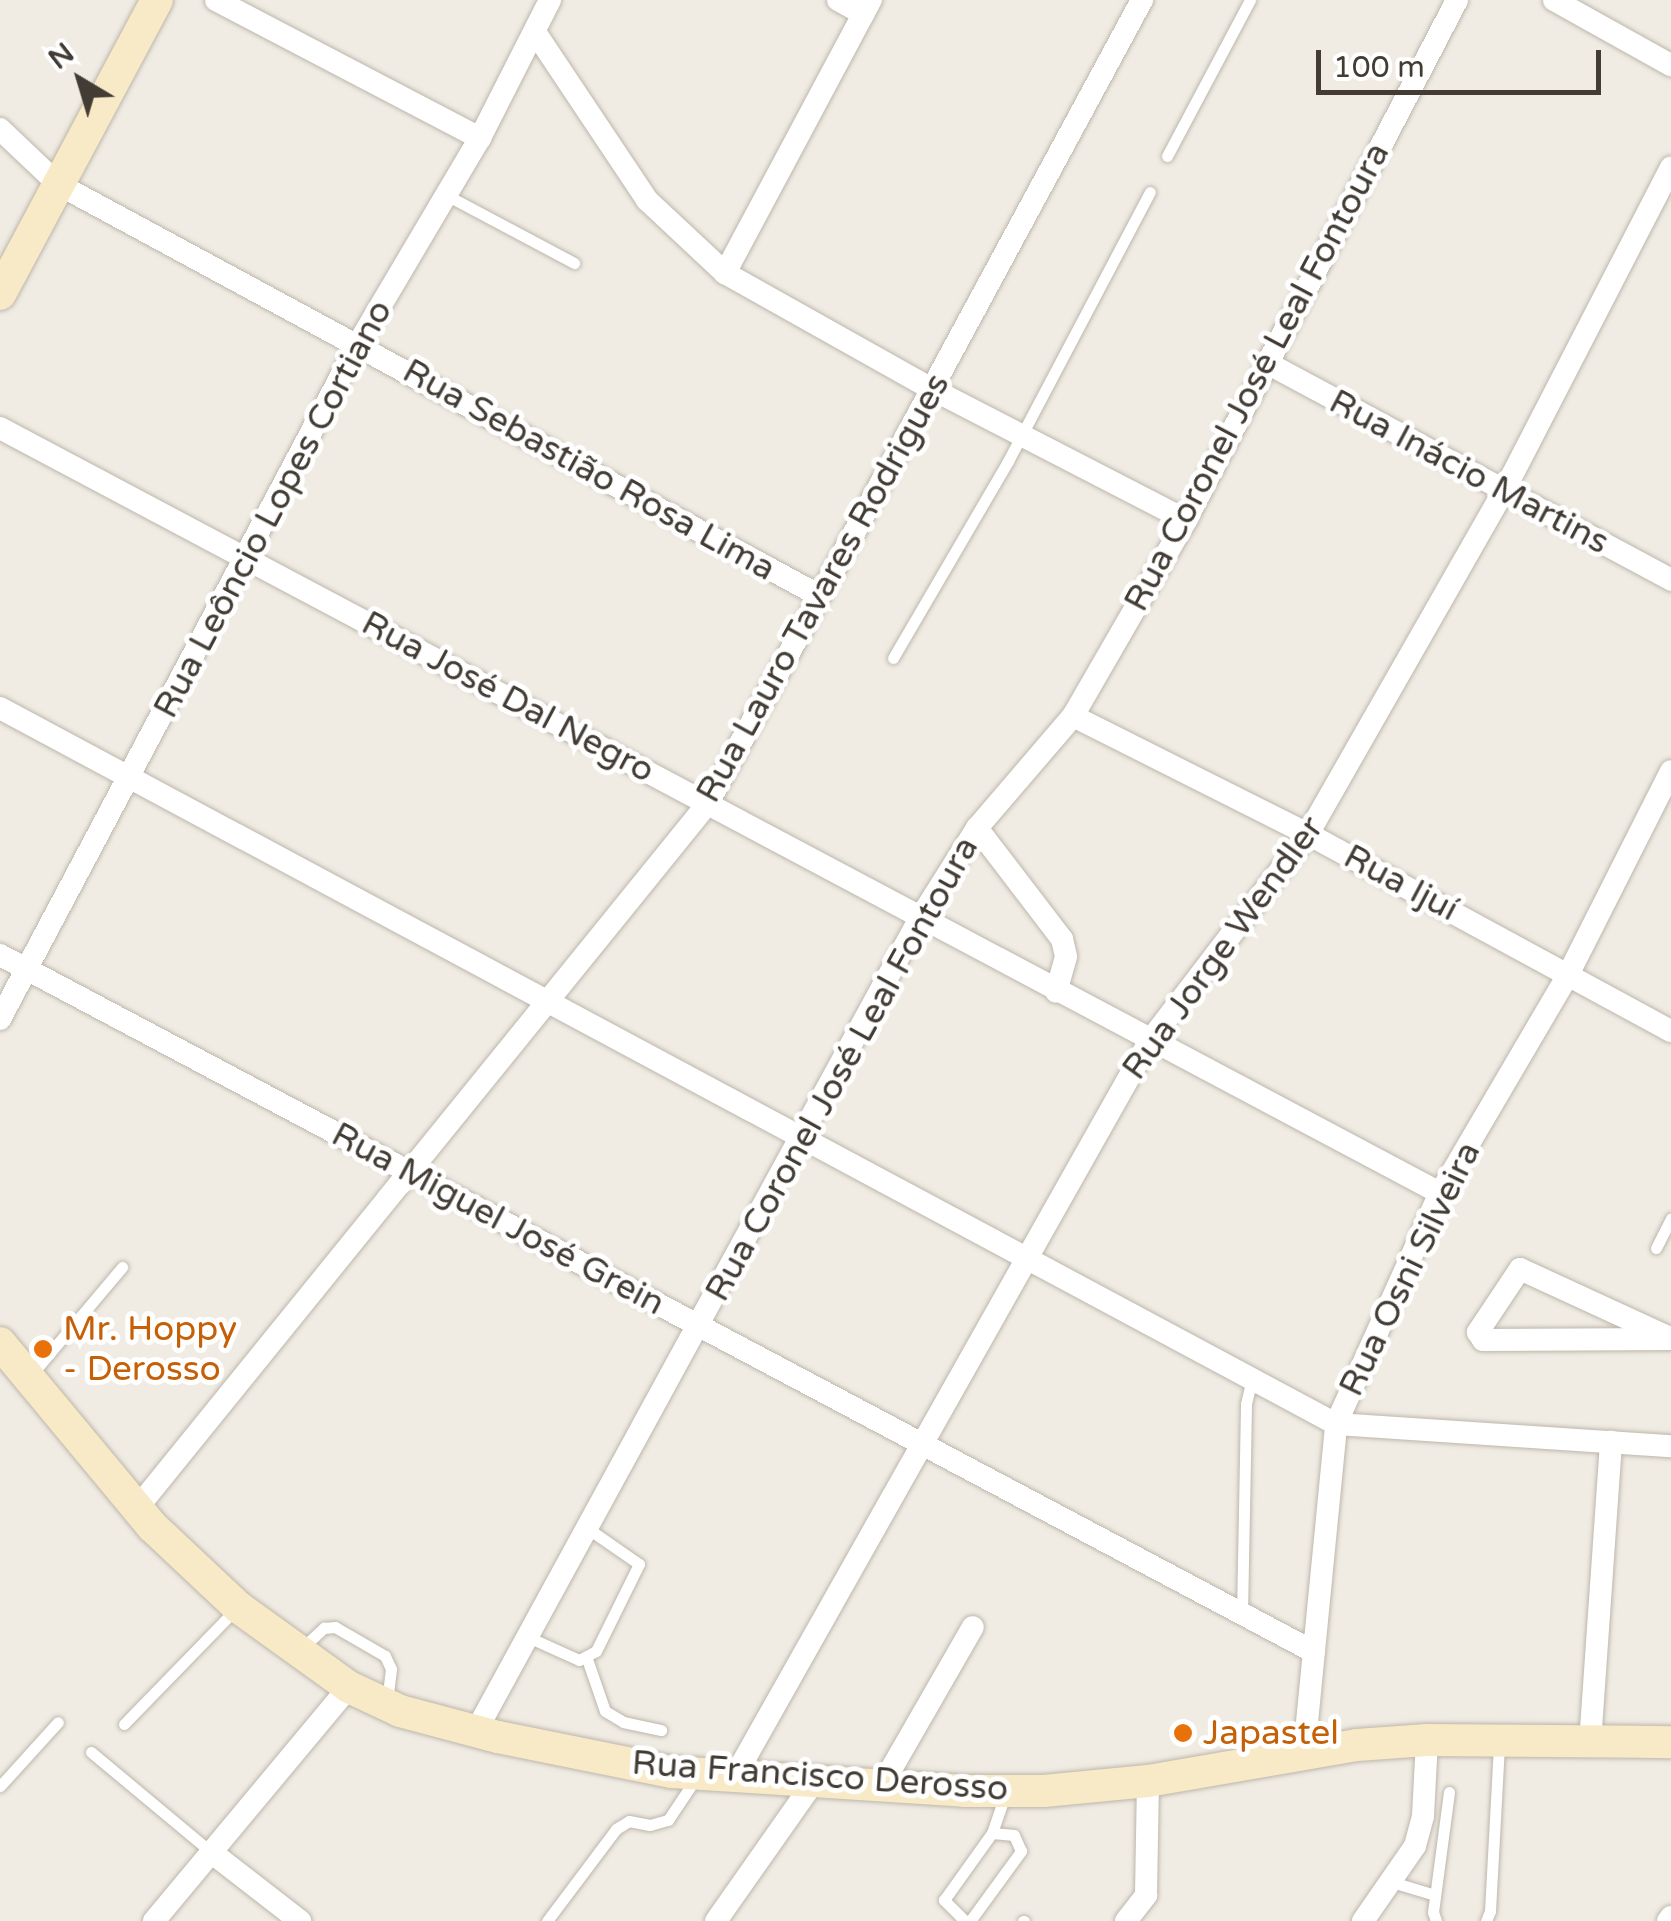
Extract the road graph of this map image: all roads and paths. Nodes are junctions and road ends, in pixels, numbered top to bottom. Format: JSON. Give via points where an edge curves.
{"nodes":[{"id":1,"x":157,"y":0,"type":"edge"},
{"id":2,"x":216,"y":0,"type":"edge"},
{"id":3,"x":550,"y":0,"type":"edge"},
{"id":4,"x":838,"y":0,"type":"edge"},
{"id":5,"x":1142,"y":0,"type":"edge"},
{"id":6,"x":1250,"y":0,"type":"edge"},
{"id":7,"x":1428,"y":0,"type":"edge"},
{"id":8,"x":1554,"y":0,"type":"edge"},
{"id":9,"x":1454,"y":6,"type":"edge"},
{"id":10,"x":867,"y":7,"type":"edge"},
{"id":11,"x":535,"y":32,"type":"junction"},
{"id":12,"x":1671,"y":65,"type":"edge"},
{"id":13,"x":0,"y":130,"type":"edge"},
{"id":14,"x":480,"y":138,"type":"junction"},
{"id":15,"x":1167,"y":156,"type":"dead end"},
{"id":16,"x":1671,"y":168,"type":"edge"},
{"id":17,"x":58,"y":184,"type":"junction"},
{"id":18,"x":1150,"y":192,"type":"dead end"},
{"id":19,"x":448,"y":196,"type":"junction"},
{"id":20,"x":574,"y":263,"type":"dead end"},
{"id":21,"x":725,"y":273,"type":"junction"},
{"id":22,"x":0,"y":294,"type":"edge"},
{"id":23,"x":358,"y":344,"type":"junction"},
{"id":24,"x":1267,"y":363,"type":"junction"},
{"id":25,"x":932,"y":390,"type":"junction"},
{"id":26,"x":0,"y":428,"type":"edge"},
{"id":27,"x":1021,"y":435,"type":"junction"},
{"id":28,"x":1504,"y":491,"type":"junction"},
{"id":29,"x":1186,"y":520,"type":"junction"},
{"id":30,"x":245,"y":558,"type":"junction"},
{"id":31,"x":1671,"y":580,"type":"edge"},
{"id":32,"x":820,"y":596,"type":"junction"},
{"id":33,"x":894,"y":658,"type":"dead end"},
{"id":34,"x":0,"y":708,"type":"edge"},
{"id":35,"x":1073,"y":716,"type":"junction"},
{"id":36,"x":1671,"y":771,"type":"edge"},
{"id":37,"x":128,"y":777,"type":"junction"},
{"id":38,"x":708,"y":804,"type":"junction"},
{"id":39,"x":977,"y":828,"type":"junction"},
{"id":40,"x":1308,"y":834,"type":"junction"},
{"id":41,"x":920,"y":918,"type":"junction"},
{"id":42,"x":0,"y":954,"type":"edge"},
{"id":43,"x":27,"y":969,"type":"junction"},
{"id":44,"x":1569,"y":973,"type":"junction"},
{"id":45,"x":1056,"y":992,"type":"junction"},
{"id":46,"x":548,"y":1002,"type":"junction"},
{"id":47,"x":0,"y":1020,"type":"edge"},
{"id":48,"x":1671,"y":1030,"type":"edge"},
{"id":49,"x":1149,"y":1042,"type":"junction"},
{"id":50,"x":799,"y":1133,"type":"junction"},
{"id":51,"x":410,"y":1172,"type":"junction"},
{"id":52,"x":1440,"y":1193,"type":"junction"},
{"id":53,"x":1671,"y":1219,"type":"edge"},
{"id":54,"x":1656,"y":1248,"type":"dead end"},
{"id":55,"x":1026,"y":1258,"type":"junction"},
{"id":56,"x":122,"y":1267,"type":"dead end"},
{"id":57,"x":698,"y":1325,"type":"junction"},
{"id":58,"x":1670,"y":1339,"type":"edge"},
{"id":59,"x":0,"y":1342,"type":"edge"},
{"id":60,"x":29,"y":1377,"type":"junction"},
{"id":61,"x":1252,"y":1379,"type":"junction"},
{"id":62,"x":1336,"y":1424,"type":"junction"},
{"id":63,"x":1611,"y":1442,"type":"junction"},
{"id":64,"x":922,"y":1444,"type":"junction"},
{"id":65,"x":1671,"y":1446,"type":"edge"},
{"id":66,"x":138,"y":1508,"type":"junction"},
{"id":67,"x":586,"y":1528,"type":"junction"},
{"id":68,"x":238,"y":1607,"type":"junction"},
{"id":69,"x":1242,"y":1614,"type":"junction"},
{"id":70,"x":973,"y":1627,"type":"dead end"},
{"id":71,"x":528,"y":1636,"type":"junction"},
{"id":72,"x":299,"y":1651,"type":"junction"},
{"id":73,"x":1314,"y":1652,"type":"junction"},
{"id":74,"x":588,"y":1659,"type":"junction"},
{"id":75,"x":349,"y":1687,"type":"junction"},
{"id":76,"x":386,"y":1704,"type":"junction"},
{"id":77,"x":58,"y":1722,"type":"dead end"},
{"id":78,"x":124,"y":1724,"type":"dead end"},
{"id":79,"x":661,"y":1730,"type":"dead end"},
{"id":80,"x":476,"y":1731,"type":"junction"},
{"id":81,"x":1428,"y":1740,"type":"junction"},
{"id":82,"x":1499,"y":1741,"type":"junction"},
{"id":83,"x":1671,"y":1742,"type":"edge"},
{"id":84,"x":1590,"y":1743,"type":"junction"},
{"id":85,"x":91,"y":1752,"type":"dead end"},
{"id":86,"x":1304,"y":1753,"type":"junction"},
{"id":87,"x":698,"y":1774,"type":"junction"},
{"id":88,"x":735,"y":1776,"type":"junction"},
{"id":89,"x":814,"y":1780,"type":"junction"},
{"id":90,"x":1148,"y":1781,"type":"junction"},
{"id":91,"x":882,"y":1785,"type":"junction"},
{"id":92,"x":0,"y":1786,"type":"edge"},
{"id":93,"x":1006,"y":1791,"type":"junction"},
{"id":94,"x":1449,"y":1792,"type":"dead end"},
{"id":95,"x":992,"y":1833,"type":"junction"},
{"id":96,"x":212,"y":1852,"type":"junction"},
{"id":97,"x":1392,"y":1882,"type":"junction"},
{"id":98,"x":1436,"y":1895,"type":"junction"},
{"id":99,"x":154,"y":1921,"type":"edge"},
{"id":100,"x":300,"y":1921,"type":"edge"},
{"id":101,"x":547,"y":1921,"type":"edge"},
{"id":102,"x":716,"y":1921,"type":"edge"},
{"id":103,"x":967,"y":1921,"type":"edge"},
{"id":104,"x":1126,"y":1921,"type":"edge"},
{"id":105,"x":1363,"y":1921,"type":"edge"},
{"id":106,"x":1436,"y":1921,"type":"edge"},
{"id":107,"x":1486,"y":1921,"type":"edge"}],
"edges":[{"from":1,"to":17,"type":"main road"},
{"from":2,"to":14,"type":"street"},
{"from":3,"to":11,"type":"street","name":"Rua Leôncio Lopes Cortiano"},
{"from":4,"to":10,"type":"street"},
{"from":5,"to":25,"type":"street","name":"Rua Lauro Tavares Rodrigues"},
{"from":6,"to":15,"type":"lane"},
{"from":7,"to":9,"type":"street"},
{"from":8,"to":12,"type":"street"},
{"from":9,"to":24,"type":"street","name":"Rua Coronel José Leal Fontoura"},
{"from":10,"to":21,"type":"street"},
{"from":11,"to":14,"type":"street","name":"Rua Leôncio Lopes Cortiano"},
{"from":11,"to":21,"type":"street","via":[[647,200]]},
{"from":13,"to":17,"type":"street","name":"Rua Sebastião Rosa Lima"},
{"from":14,"to":19,"type":"street","name":"Rua Leôncio Lopes Cortiano"},
{"from":16,"to":28,"type":"street","name":"Rua Jorge Wendler"},
{"from":17,"to":22,"type":"main road"},
{"from":17,"to":23,"type":"street","name":"Rua Sebastião Rosa Lima"},
{"from":18,"to":27,"type":"lane"},
{"from":19,"to":20,"type":"lane"},
{"from":19,"to":23,"type":"street","name":"Rua Leôncio Lopes Cortiano"},
{"from":21,"to":25,"type":"street"},
{"from":23,"to":30,"type":"street","name":"Rua Leôncio Lopes Cortiano"},
{"from":23,"to":32,"type":"street","name":"Rua Sebastião Rosa Lima"},
{"from":24,"to":28,"type":"street","name":"Rua Inácio Martins"},
{"from":24,"to":29,"type":"street","name":"Rua Coronel José Leal Fontoura"},
{"from":25,"to":27,"type":"street"},
{"from":25,"to":32,"type":"street","name":"Rua Lauro Tavares Rodrigues"},
{"from":26,"to":30,"type":"street","name":"Rua José Dal Negro"},
{"from":27,"to":29,"type":"street"},
{"from":27,"to":33,"type":"lane"},
{"from":28,"to":31,"type":"street","name":"Rua Inácio Martins"},
{"from":28,"to":40,"type":"street","name":"Rua Jorge Wendler"},
{"from":29,"to":35,"type":"street","name":"Rua Coronel José Leal Fontoura"},
{"from":30,"to":37,"type":"street","name":"Rua Leôncio Lopes Cortiano"},
{"from":30,"to":38,"type":"street","name":"Rua José Dal Negro"},
{"from":32,"to":38,"type":"street","name":"Rua Lauro Tavares Rodrigues"},
{"from":34,"to":37,"type":"street"},
{"from":35,"to":39,"type":"street","name":"Rua Coronel José Leal Fontoura"},
{"from":35,"to":40,"type":"street","name":"Rua Ijuí"},
{"from":36,"to":44,"type":"street","name":"Rua Osni Silveira"},
{"from":37,"to":43,"type":"street","name":"Rua Leôncio Lopes Cortiano"},
{"from":37,"to":46,"type":"street"},
{"from":38,"to":41,"type":"street","name":"Rua José Dal Negro"},
{"from":38,"to":46,"type":"street","name":"Rua Lauro Tavares Rodrigues"},
{"from":39,"to":41,"type":"street","name":"Rua Coronel José Leal Fontoura"},
{"from":39,"to":45,"type":"street","via":[[1062,939],[1066,958]]},
{"from":40,"to":44,"type":"street","name":"Rua Ijuí"},
{"from":40,"to":49,"type":"street","name":"Rua Jorge Wendler"},
{"from":41,"to":45,"type":"street","name":"Rua José Dal Negro"},
{"from":41,"to":50,"type":"street","name":"Rua Coronel José Leal Fontoura"},
{"from":42,"to":43,"type":"street","name":"Rua Miguel José Grein"},
{"from":43,"to":47,"type":"street","name":"Rua Leôncio Lopes Cortiano"},
{"from":43,"to":51,"type":"street","name":"Rua Miguel José Grein"},
{"from":44,"to":48,"type":"street","name":"Rua Ijuí"},
{"from":44,"to":52,"type":"street","name":"Rua Osni Silveira"},
{"from":45,"to":49,"type":"street","name":"Rua José Dal Negro"},
{"from":46,"to":50,"type":"street"},
{"from":46,"to":51,"type":"street","name":"Rua Lauro Tavares Rodrigues"},
{"from":49,"to":52,"type":"street","name":"Rua José Dal Negro"},
{"from":49,"to":55,"type":"street","name":"Rua Jorge Wendler"},
{"from":50,"to":55,"type":"street"},
{"from":50,"to":57,"type":"street","name":"Rua Coronel José Leal Fontoura"},
{"from":51,"to":57,"type":"street","name":"Rua Miguel José Grein"},
{"from":51,"to":66,"type":"street","name":"Rua Lauro Tavares Rodrigues"},
{"from":52,"to":62,"type":"street","name":"Rua Osni Silveira"},
{"from":53,"to":54,"type":"lane"},
{"from":55,"to":61,"type":"street"},
{"from":55,"to":64,"type":"street","name":"Rua Jorge Wendler"},
{"from":56,"to":60,"type":"lane"},
{"from":57,"to":64,"type":"street","name":"Rua Miguel José Grein"},
{"from":57,"to":67,"type":"street","name":"Rua Coronel José Leal Fontoura"},
{"from":58,"to":58,"type":"street","via":[[1520,1269],[1478,1332],[1483,1340]]},
{"from":59,"to":60,"type":"main road","name":"Rua Francisco Derosso"},
{"from":60,"to":66,"type":"main road","name":"Rua Francisco Derosso"},
{"from":61,"to":62,"type":"street"},
{"from":61,"to":69,"type":"lane"},
{"from":62,"to":63,"type":"street"},
{"from":62,"to":73,"type":"street","name":"Rua Osni Silveira"},
{"from":63,"to":65,"type":"street"},
{"from":63,"to":84,"type":"street"},
{"from":64,"to":69,"type":"street","name":"Rua Miguel José Grein"},
{"from":64,"to":88,"type":"street","name":"Rua Jorge Wendler"},
{"from":66,"to":68,"type":"main road","name":"Rua Francisco Derosso"},
{"from":67,"to":71,"type":"street","name":"Rua Coronel José Leal Fontoura"},
{"from":67,"to":74,"type":"lane","via":[[639,1564]]},
{"from":68,"to":72,"type":"main road","name":"Rua Francisco Derosso"},
{"from":68,"to":78,"type":"lane"},
{"from":69,"to":73,"type":"street","name":"Rua Miguel José Grein"},
{"from":70,"to":91,"type":"street"},
{"from":71,"to":74,"type":"lane"},
{"from":71,"to":80,"type":"street","name":"Rua Coronel José Leal Fontoura"},
{"from":72,"to":75,"type":"main road","name":"Rua Francisco Derosso"},
{"from":72,"to":76,"type":"lane","via":[[324,1628],[335,1628],[384,1656],[391,1670]]},
{"from":73,"to":86,"type":"street","name":"Rua Osni Silveira"},
{"from":74,"to":79,"type":"lane","via":[[605,1710],[623,1722]]},
{"from":75,"to":76,"type":"main road","name":"Rua Francisco Derosso"},
{"from":75,"to":96,"type":"street"},
{"from":76,"to":80,"type":"main road","name":"Rua Francisco Derosso"},
{"from":77,"to":92,"type":"lane"},
{"from":80,"to":87,"type":"main road","name":"Rua Francisco Derosso"},
{"from":81,"to":82,"type":"main road","name":"Rua Francisco Derosso"},
{"from":81,"to":86,"type":"main road","name":"Rua Francisco Derosso"},
{"from":81,"to":97,"type":"street","via":[[1423,1816],[1415,1846]]},
{"from":82,"to":84,"type":"main road","name":"Rua Francisco Derosso"},
{"from":82,"to":107,"type":"lane"},
{"from":83,"to":84,"type":"main road","name":"Rua Francisco Derosso"},
{"from":85,"to":96,"type":"lane"},
{"from":86,"to":90,"type":"main road","name":"Rua Francisco Derosso"},
{"from":87,"to":88,"type":"main road","name":"Rua Francisco Derosso"},
{"from":87,"to":101,"type":"lane","via":[[668,1820],[629,1821],[616,1829]]},
{"from":88,"to":89,"type":"main road","name":"Rua Francisco Derosso"},
{"from":89,"to":91,"type":"main road","name":"Rua Francisco Derosso"},
{"from":89,"to":102,"type":"street"},
{"from":90,"to":93,"type":"main road","name":"Rua Francisco Derosso"},
{"from":90,"to":104,"type":"street","via":[[1146,1895]]},
{"from":91,"to":93,"type":"main road","name":"Rua Francisco Derosso"},
{"from":93,"to":95,"type":"lane"},
{"from":94,"to":98,"type":"lane"},
{"from":95,"to":103,"type":"lane","via":[[944,1900]]},
{"from":95,"to":103,"type":"lane","via":[[1014,1835],[1021,1851]]},
{"from":96,"to":99,"type":"street"},
{"from":96,"to":100,"type":"street"},
{"from":97,"to":98,"type":"lane"},
{"from":97,"to":105,"type":"street"},
{"from":98,"to":106,"type":"lane"}]}
